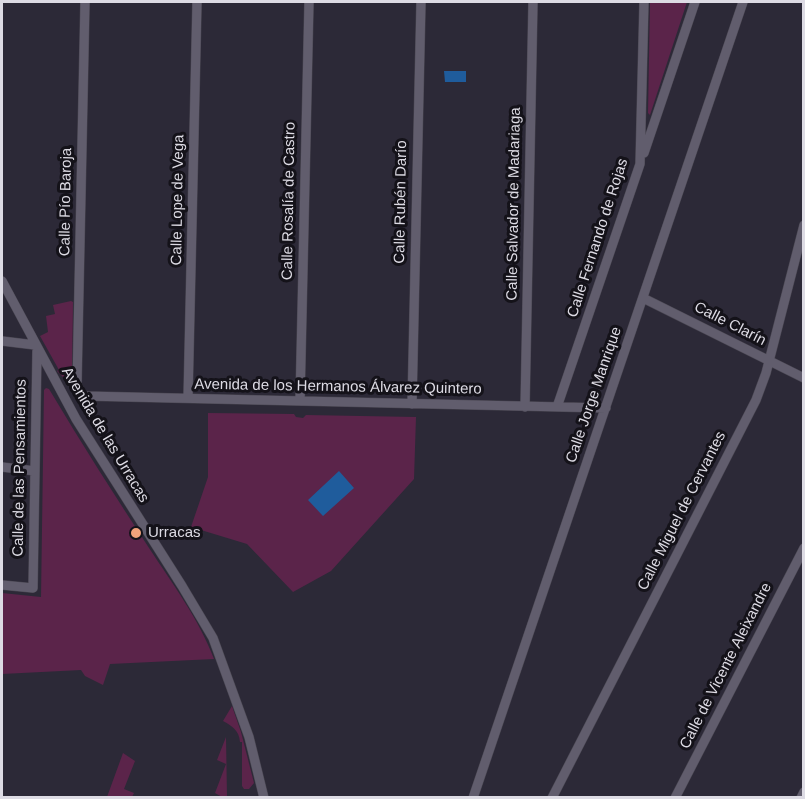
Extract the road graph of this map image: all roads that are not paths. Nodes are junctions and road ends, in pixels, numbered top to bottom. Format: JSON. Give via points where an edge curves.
{"nodes":[{"id":1,"x":85,"y":2,"type":"edge"},
{"id":2,"x":197,"y":2,"type":"edge"},
{"id":3,"x":309,"y":2,"type":"edge"},
{"id":4,"x":421,"y":2,"type":"edge"},
{"id":5,"x":533,"y":2,"type":"edge"},
{"id":6,"x":644,"y":2,"type":"edge"},
{"id":7,"x":694,"y":2,"type":"edge"},
{"id":8,"x":743,"y":2,"type":"edge"},
{"id":9,"x":640,"y":164,"type":"junction"},
{"id":10,"x":804,"y":225,"type":"edge"},
{"id":11,"x":2,"y":280,"type":"edge"},
{"id":12,"x":643,"y":298,"type":"junction"},
{"id":13,"x":2,"y":341,"type":"edge"},
{"id":14,"x":36,"y":347,"type":"junction"},
{"id":15,"x":769,"y":361,"type":"junction"},
{"id":16,"x":804,"y":378,"type":"edge"},
{"id":17,"x":76,"y":384,"type":"junction"},
{"id":18,"x":58,"y":388,"type":"junction"},
{"id":19,"x":188,"y":398,"type":"junction"},
{"id":20,"x":300,"y":401,"type":"junction"},
{"id":21,"x":412,"y":404,"type":"junction"},
{"id":22,"x":525,"y":406,"type":"junction"},
{"id":23,"x":557,"y":407,"type":"junction"},
{"id":24,"x":606,"y":408,"type":"junction"},
{"id":25,"x":2,"y":467,"type":"edge"},
{"id":26,"x":35,"y":471,"type":"junction"},
{"id":27,"x":804,"y":548,"type":"edge"},
{"id":28,"x":2,"y":585,"type":"edge"},
{"id":29,"x":804,"y":792,"type":"edge"},
{"id":30,"x":264,"y":798,"type":"edge"},
{"id":31,"x":473,"y":798,"type":"edge"},
{"id":32,"x":552,"y":798,"type":"edge"},
{"id":33,"x":675,"y":798,"type":"edge"},
{"id":34,"x":801,"y":798,"type":"edge"}],
"edges":[{"from":1,"to":17,"type":"street","name":"Calle Pío Baroja"},
{"from":2,"to":19,"type":"street","name":"Calle Lope de Vega"},
{"from":3,"to":20,"type":"street","name":"Calle Rosalía de Castro"},
{"from":4,"to":21,"type":"street","name":"Calle Rubén Darío"},
{"from":5,"to":22,"type":"street","name":"Calle Salvador de Madariaga"},
{"from":6,"to":9,"type":"street","name":"Calle Fernando de Rojas"},
{"from":7,"to":9,"type":"street"},
{"from":8,"to":12,"type":"street","name":"Calle Jorge Manrique"},
{"from":9,"to":23,"type":"street","name":"Calle Fernando de Rojas"},
{"from":10,"to":15,"type":"street","name":"Calle Miguel de Cervantes"},
{"from":11,"to":14,"type":"street","name":"Avenida de las Urracas"},
{"from":12,"to":15,"type":"street","name":"Calle Clarín"},
{"from":12,"to":24,"type":"street","name":"Calle Jorge Manrique"},
{"from":13,"to":14,"type":"street"},
{"from":14,"to":18,"type":"street","name":"Avenida de las Urracas"},
{"from":14,"to":26,"type":"street","name":"Calle de las Pensamientos"},
{"from":15,"to":16,"type":"street","name":"Calle Clarín"},
{"from":15,"to":32,"type":"street","name":"Calle Miguel de Cervantes","via":[[756,399]]},
{"from":17,"to":18,"type":"street"},
{"from":17,"to":19,"type":"street","name":"Avenida de los Hermanos Álvarez Quintero","via":[[85,396]]},
{"from":18,"to":30,"type":"street","name":"Avenida de las Urracas","via":[[213,638],[249,737]]},
{"from":19,"to":20,"type":"street","name":"Avenida de los Hermanos Álvarez Quintero"},
{"from":20,"to":21,"type":"street","name":"Avenida de los Hermanos Álvarez Quintero"},
{"from":21,"to":22,"type":"street","name":"Avenida de los Hermanos Álvarez Quintero"},
{"from":22,"to":23,"type":"street","name":"Avenida de los Hermanos Álvarez Quintero"},
{"from":23,"to":24,"type":"street","name":"Avenida de los Hermanos Álvarez Quintero"},
{"from":24,"to":31,"type":"street","name":"Calle Jorge Manrique"},
{"from":25,"to":26,"type":"street"},
{"from":26,"to":28,"type":"street","name":"Calle de las Pensamientos","via":[[33,588]]},
{"from":27,"to":33,"type":"street","name":"Calle de Vicente Aleixandre"},
{"from":29,"to":34,"type":"street"}]}
